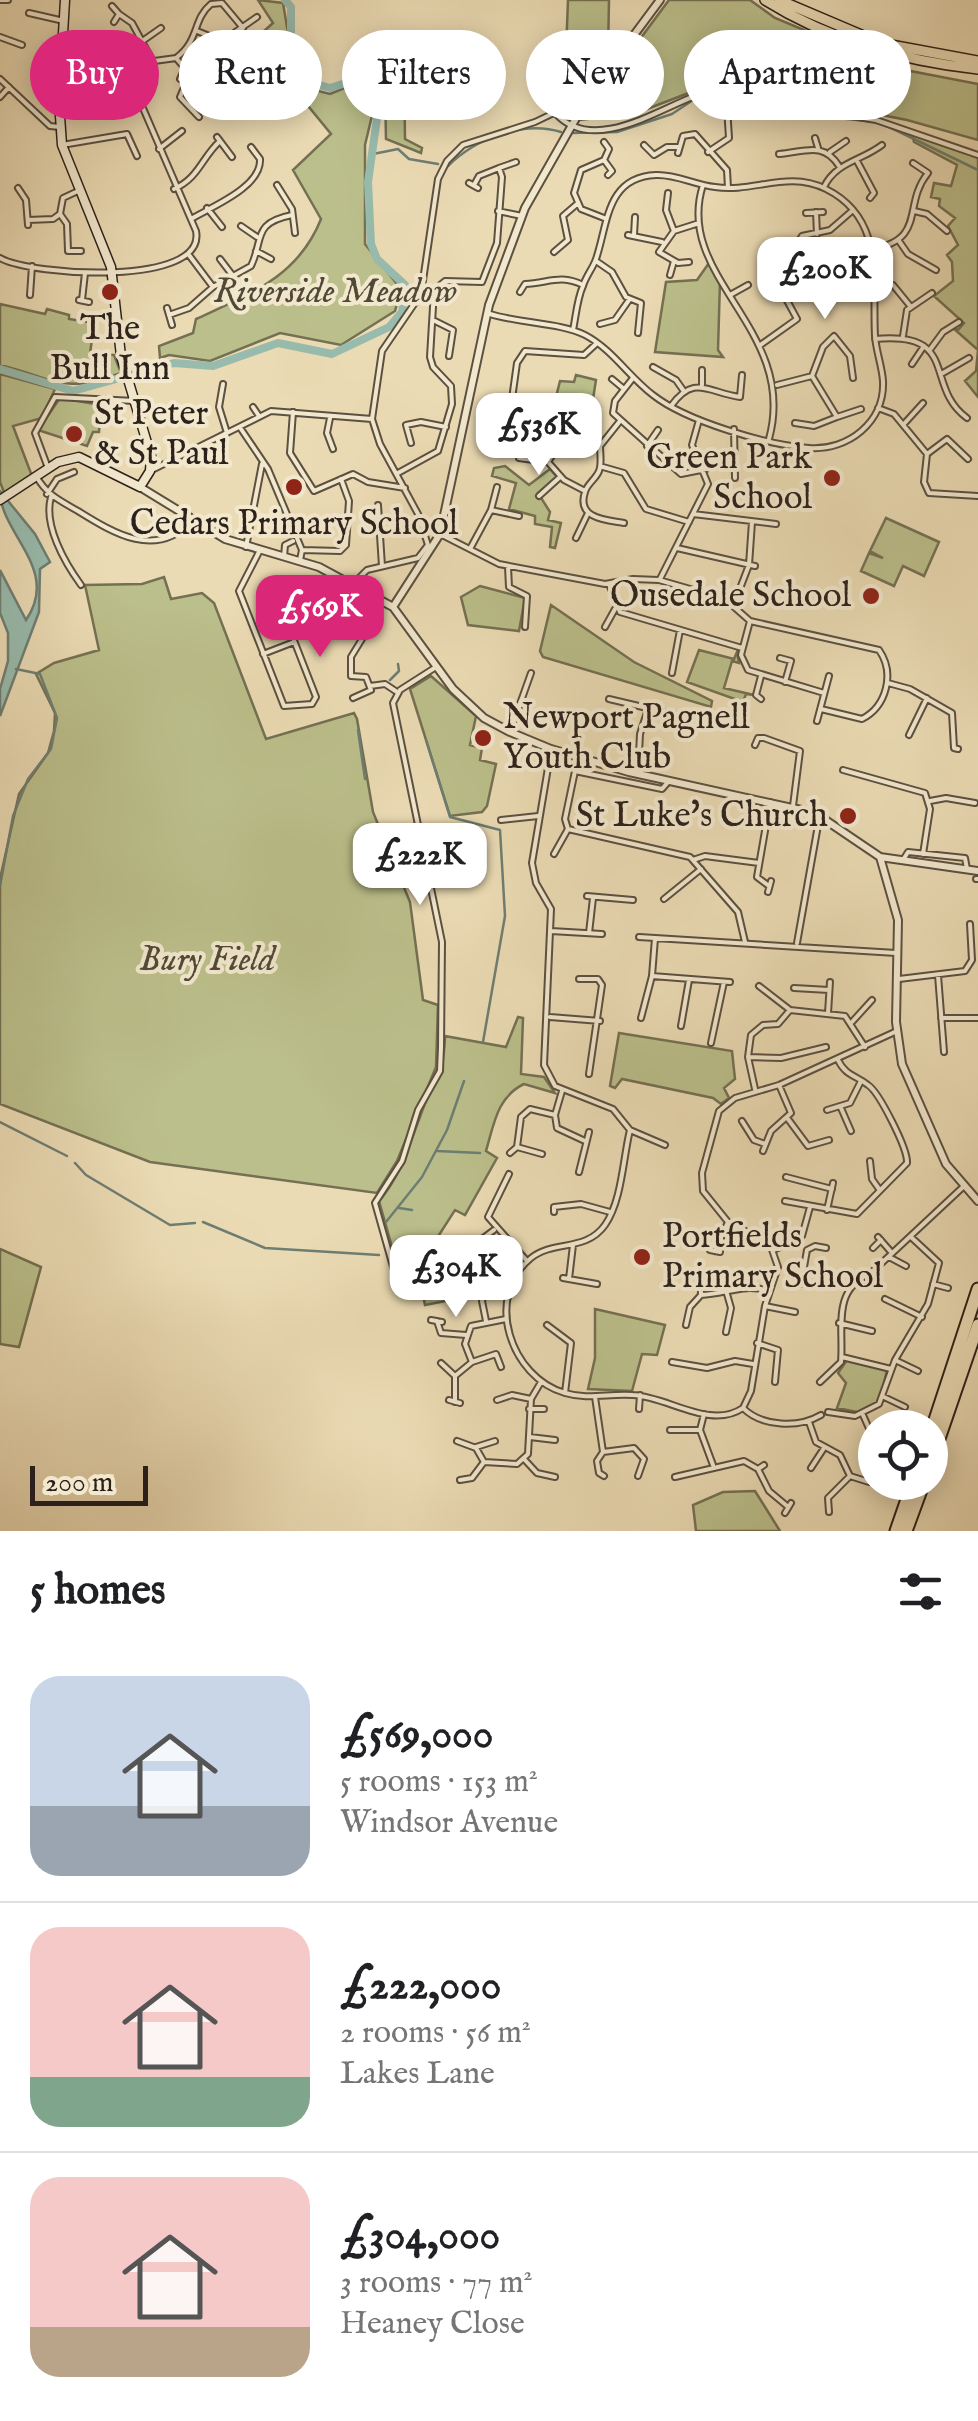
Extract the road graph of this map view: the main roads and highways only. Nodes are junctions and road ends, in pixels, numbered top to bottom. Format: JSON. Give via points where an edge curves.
{"nodes":[{"id":1,"x":65,"y":0,"type":"edge"},
{"id":2,"x":765,"y":0,"type":"edge"},
{"id":3,"x":779,"y":0,"type":"edge"},
{"id":4,"x":978,"y":65,"type":"edge"},
{"id":5,"x":3,"y":498,"type":"edge"},
{"id":6,"x":978,"y":1289,"type":"edge"},
{"id":7,"x":978,"y":1326,"type":"edge"},
{"id":8,"x":938,"y":1410,"type":"edge"},
{"id":9,"x":948,"y":1413,"type":"edge"},
{"id":10,"x":907,"y":1500,"type":"edge"},
{"id":11,"x":917,"y":1500,"type":"edge"},
{"id":12,"x":896,"y":1531,"type":"edge"},
{"id":13,"x":906,"y":1531,"type":"edge"}],
"edges":[{"from":1,"to":5,"type":"main road","via":[[62,145],[112,273],[121,356],[150,471],[140,487],[88,458],[70,458]]},
{"from":2,"to":4,"type":"main road","via":[[860,44]]},
{"from":3,"to":4,"type":"main road","via":[[880,43]]},
{"from":6,"to":8,"type":"highway"},
{"from":7,"to":9,"type":"highway"},
{"from":10,"to":12,"type":"highway"},
{"from":11,"to":13,"type":"highway"}]}
